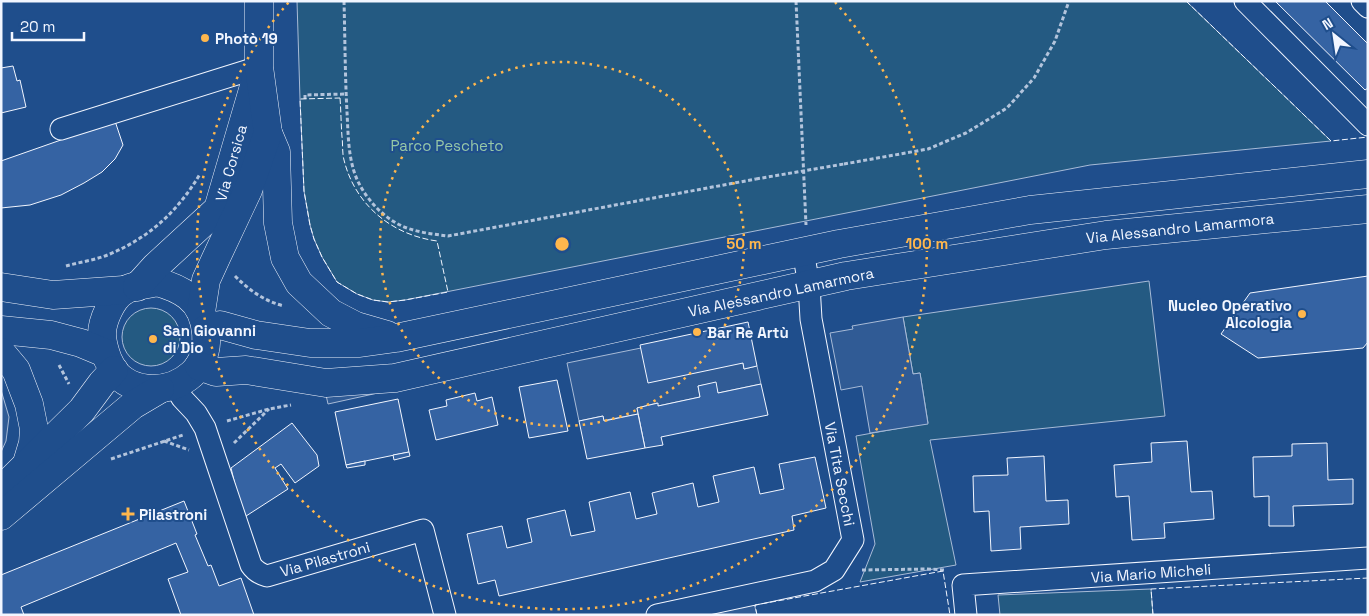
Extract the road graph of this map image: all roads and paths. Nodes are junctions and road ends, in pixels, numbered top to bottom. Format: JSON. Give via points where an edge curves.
{"nodes":[{"id":1,"x":259,"y":1,"type":"edge"},
{"id":2,"x":344,"y":1,"type":"edge"},
{"id":3,"x":796,"y":1,"type":"edge"},
{"id":4,"x":1069,"y":1,"type":"edge"},
{"id":5,"x":1245,"y":1,"type":"edge"},
{"id":6,"x":1362,"y":1,"type":"edge"},
{"id":7,"x":1368,"y":7,"type":"edge"},
{"id":8,"x":259,"y":67,"type":"junction"},
{"id":9,"x":346,"y":94,"type":"junction"},
{"id":10,"x":305,"y":99,"type":"dead end"},
{"id":11,"x":1368,"y":125,"type":"edge"},
{"id":12,"x":61,"y":129,"type":"dead end"},
{"id":13,"x":268,"y":133,"type":"junction"},
{"id":14,"x":204,"y":167,"type":"dead end"},
{"id":15,"x":1368,"y":174,"type":"edge"},
{"id":16,"x":1368,"y":209,"type":"edge"},
{"id":17,"x":815,"y":224,"type":"dead end"},
{"id":18,"x":805,"y":239,"type":"junction"},
{"id":19,"x":65,"y":266,"type":"dead end"},
{"id":20,"x":235,"y":276,"type":"dead end"},
{"id":21,"x":809,"y":285,"type":"junction"},
{"id":22,"x":1,"y":287,"type":"edge"},
{"id":23,"x":130,"y":289,"type":"junction"},
{"id":24,"x":280,"y":305,"type":"dead end"},
{"id":25,"x":204,"y":321,"type":"junction"},
{"id":26,"x":1,"y":330,"type":"edge"},
{"id":27,"x":396,"y":338,"type":"junction"},
{"id":28,"x":1,"y":352,"type":"edge"},
{"id":29,"x":57,"y":362,"type":"dead end"},
{"id":30,"x":109,"y":362,"type":"junction"},
{"id":31,"x":199,"y":366,"type":"junction"},
{"id":32,"x":167,"y":387,"type":"junction"},
{"id":33,"x":72,"y":392,"type":"dead end"},
{"id":34,"x":267,"y":402,"type":"dead end"},
{"id":35,"x":269,"y":409,"type":"dead end"},
{"id":36,"x":164,"y":441,"type":"dead end"},
{"id":37,"x":108,"y":460,"type":"dead end"},
{"id":38,"x":27,"y":463,"type":"junction"},
{"id":39,"x":1,"y":490,"type":"edge"},
{"id":40,"x":1,"y":516,"type":"edge"},
{"id":41,"x":1368,"y":558,"type":"edge"},
{"id":42,"x":834,"y":570,"type":"junction"},
{"id":43,"x":963,"y":585,"type":"junction"},
{"id":44,"x":445,"y":615,"type":"edge"},
{"id":45,"x":657,"y":615,"type":"edge"},
{"id":46,"x":966,"y":615,"type":"edge"}],
"edges":[{"from":1,"to":8,"type":"main road","name":"Via Corsica"},
{"from":2,"to":9,"type":"path"},
{"from":3,"to":18,"type":"path"},
{"from":4,"to":9,"type":"path","bridge":true,"via":[[1055,41],[1034,78],[1007,108],[966,134],[928,149],[448,236],[400,226],[379,212],[365,194],[353,170]]},
{"from":5,"to":11,"type":"street"},
{"from":6,"to":7,"type":"street"},
{"from":8,"to":12,"type":"street"},
{"from":8,"to":13,"type":"main road","name":"Via Corsica"},
{"from":8,"to":23,"type":"main road","name":"Via Corsica","via":[[218,209]]},
{"from":9,"to":10,"type":"path","via":[[305,95]]},
{"from":13,"to":25,"type":"main road","name":"Via Corsica","via":[[248,190],[206,280]]},
{"from":13,"to":27,"type":"main road","via":[[276,152],[278,223],[285,258],[299,283],[331,314],[356,326]]},
{"from":14,"to":19,"type":"path","via":[[180,204],[158,226],[108,254]]},
{"from":15,"to":18,"type":"main road","via":[[1030,210]]},
{"from":16,"to":21,"type":"main road","name":"Via Alessandro Lamarmora","via":[[1106,234],[846,276]]},
{"from":17,"to":18,"type":"path"},
{"from":18,"to":21,"type":"street","name":"Via Tita Secchi"},
{"from":18,"to":27,"type":"main road"},
{"from":20,"to":24,"type":"path","via":[[249,290]]},
{"from":21,"to":31,"type":"main road","name":"Via Alessandro Lamarmora","via":[[395,378],[326,383],[246,370],[216,372]]},
{"from":21,"to":42,"type":"street","name":"Via Tita Secchi","via":[[811,319],[853,540]]},
{"from":22,"to":23,"type":"main road","via":[[53,295]]},
{"from":23,"to":25,"type":"main road","via":[[157,282],[175,288],[189,296]]},
{"from":23,"to":30,"type":"main road","via":[[113,300],[107,314],[102,333]]},
{"from":25,"to":27,"type":"main road","via":[[256,335],[310,343],[360,343]]},
{"from":25,"to":31,"type":"main road","via":[[206,352]]},
{"from":26,"to":30,"type":"main road","via":[[51,335],[81,343]]},
{"from":28,"to":38,"type":"main road","via":[[16,370],[29,404],[34,429]]},
{"from":29,"to":33,"type":"path"},
{"from":30,"to":32,"type":"main road","via":[[125,380],[140,388]]},
{"from":30,"to":38,"type":"main road","via":[[102,383],[82,410]]},
{"from":31,"to":32,"type":"main road","via":[[192,374]]},
{"from":32,"to":40,"type":"main road","via":[[133,405]]},
{"from":32,"to":44,"type":"street","name":"Via Pilastroni","via":[[196,413],[205,428],[251,565],[257,572],[267,576],[423,530]]},
{"from":34,"to":35,"type":"path"},
{"from":36,"to":37,"type":"path"},
{"from":38,"to":39,"type":"main road"},
{"from":41,"to":43,"type":"street","name":"Via Mario Micheli"},
{"from":42,"to":43,"type":"path","via":[[962,571]]},
{"from":42,"to":45,"type":"street","name":"Via Tita Secchi","via":[[815,581]]},
{"from":43,"to":46,"type":"street"}]}
